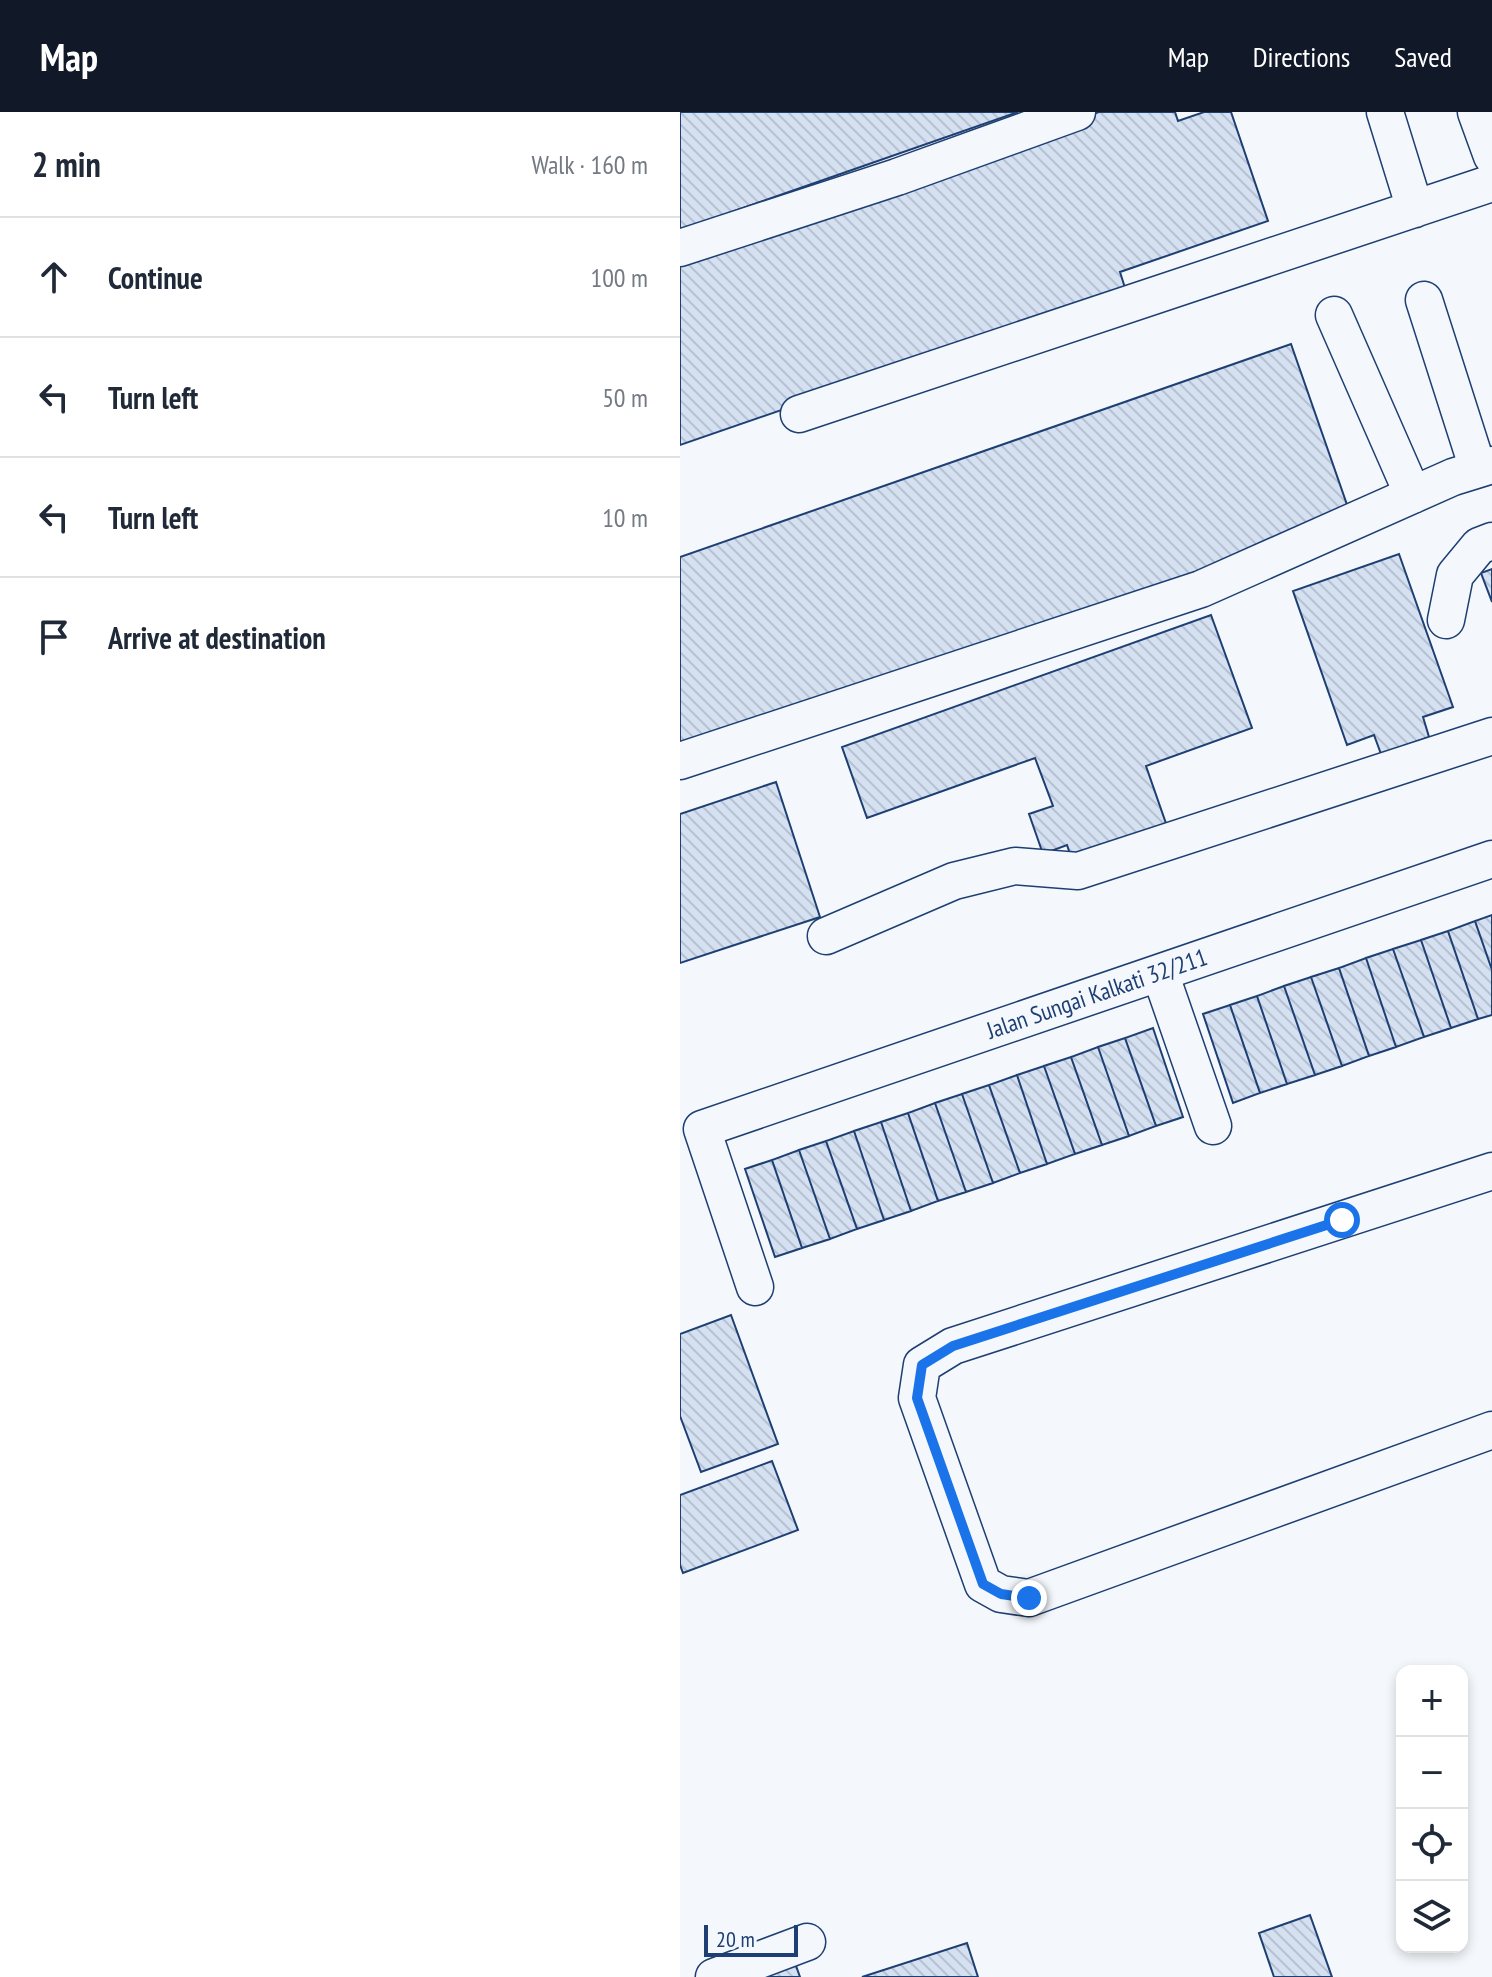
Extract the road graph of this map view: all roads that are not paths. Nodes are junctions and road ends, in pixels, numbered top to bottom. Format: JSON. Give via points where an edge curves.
{"nodes":[{"id":1,"x":1077,"y":112,"type":"edge"},
{"id":2,"x":1385,"y":112,"type":"edge"},
{"id":3,"x":1476,"y":112,"type":"edge"},
{"id":4,"x":1492,"y":156,"type":"edge"},
{"id":5,"x":1492,"y":183,"type":"edge"},
{"id":6,"x":1415,"y":209,"type":"junction"},
{"id":7,"x":680,"y":248,"type":"edge"},
{"id":8,"x":1424,"y":300,"type":"dead end"},
{"id":9,"x":1334,"y":315,"type":"dead end"},
{"id":10,"x":799,"y":414,"type":"dead end"},
{"id":11,"x":1485,"y":467,"type":"edge"},
{"id":12,"x":1413,"y":495,"type":"junction"},
{"id":13,"x":1492,"y":541,"type":"edge"},
{"id":14,"x":1446,"y":620,"type":"dead end"},
{"id":15,"x":1492,"y":736,"type":"edge"},
{"id":16,"x":680,"y":761,"type":"edge"},
{"id":17,"x":1492,"y":859,"type":"edge"},
{"id":18,"x":826,"y":936,"type":"dead end"},
{"id":19,"x":1160,"y":973,"type":"junction"},
{"id":20,"x":1213,"y":1126,"type":"dead end"},
{"id":21,"x":1492,"y":1171,"type":"edge"},
{"id":22,"x":755,"y":1287,"type":"dead end"},
{"id":23,"x":1492,"y":1430,"type":"edge"},
{"id":24,"x":807,"y":1942,"type":"dead end"},
{"id":25,"x":718,"y":1976,"type":"edge"}],
"edges":[{"from":1,"to":7,"type":"street"},
{"from":2,"to":6,"type":"street"},
{"from":3,"to":4,"type":"street"},
{"from":5,"to":6,"type":"street"},
{"from":6,"to":10,"type":"street"},
{"from":8,"to":11,"type":"street"},
{"from":9,"to":12,"type":"street"},
{"from":11,"to":12,"type":"street"},
{"from":12,"to":16,"type":"street","via":[[1201,589]]},
{"from":13,"to":14,"type":"street","via":[[1479,546],[1455,575]]},
{"from":15,"to":18,"type":"street","via":[[1078,871],[1015,866],[954,881]]},
{"from":17,"to":19,"type":"street","name":"Jalan Sungai Kalkati 32/211"},
{"from":19,"to":20,"type":"street"},
{"from":19,"to":22,"type":"street","name":"Jalan Sungai Kalkati 32/211","via":[[702,1129]]},
{"from":21,"to":23,"type":"street","via":[[953,1346],[922,1365],[917,1398],[983,1584],[1001,1594],[1029,1598]]},
{"from":24,"to":25,"type":"street"}]}
